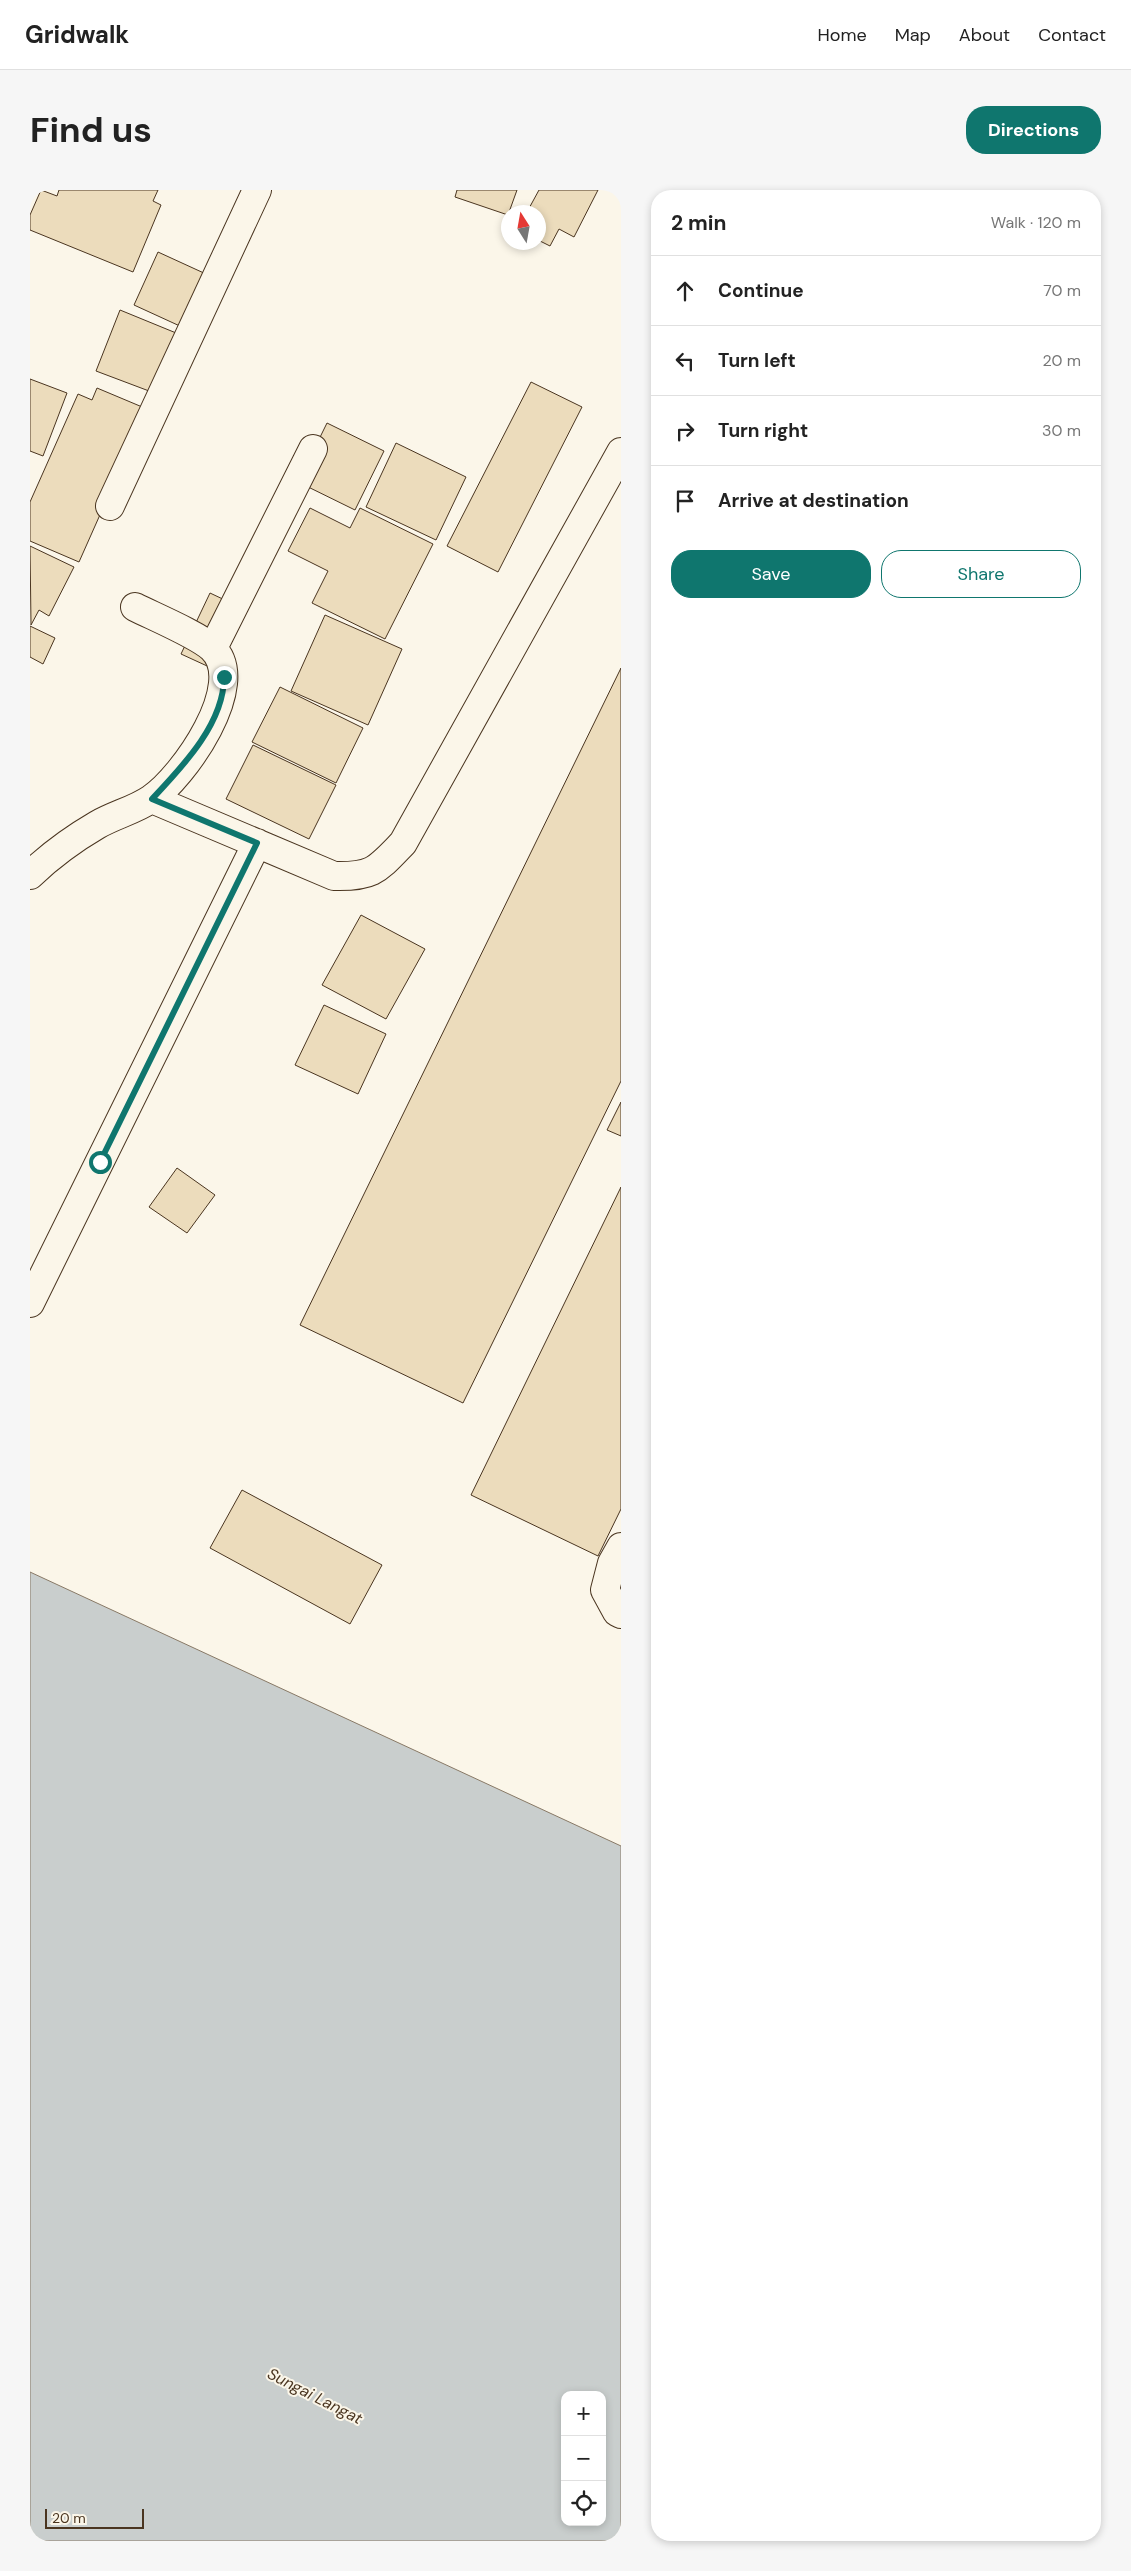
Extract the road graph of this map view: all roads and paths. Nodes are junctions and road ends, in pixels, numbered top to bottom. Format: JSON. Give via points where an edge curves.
{"nodes":[{"id":1,"x":257,"y":190,"type":"edge"},
{"id":2,"x":313,"y":449,"type":"dead end"},
{"id":3,"x":621,"y":452,"type":"edge"},
{"id":4,"x":110,"y":506,"type":"dead end"},
{"id":5,"x":135,"y":607,"type":"dead end"},
{"id":6,"x":213,"y":648,"type":"junction"},
{"id":7,"x":152,"y":799,"type":"junction"},
{"id":8,"x":257,"y":843,"type":"junction"},
{"id":9,"x":30,"y":875,"type":"edge"},
{"id":10,"x":30,"y":1303,"type":"edge"},
{"id":11,"x":621,"y":1547,"type":"edge"},
{"id":12,"x":621,"y":1614,"type":"edge"}],
"edges":[{"from":1,"to":4,"type":"lane"},
{"from":2,"to":6,"type":"lane"},
{"from":3,"to":8,"type":"lane","via":[[404,842],[381,866],[359,876],[334,876]]},
{"from":5,"to":6,"type":"lane"},
{"from":6,"to":7,"type":"lane","via":[[224,667],[220,705],[190,758]]},
{"from":7,"to":8,"type":"lane"},
{"from":7,"to":9,"type":"lane","via":[[97,825],[47,859]]},
{"from":8,"to":10,"type":"lane"},
{"from":11,"to":12,"type":"lane","via":[[612,1563],[605,1590]]}]}
